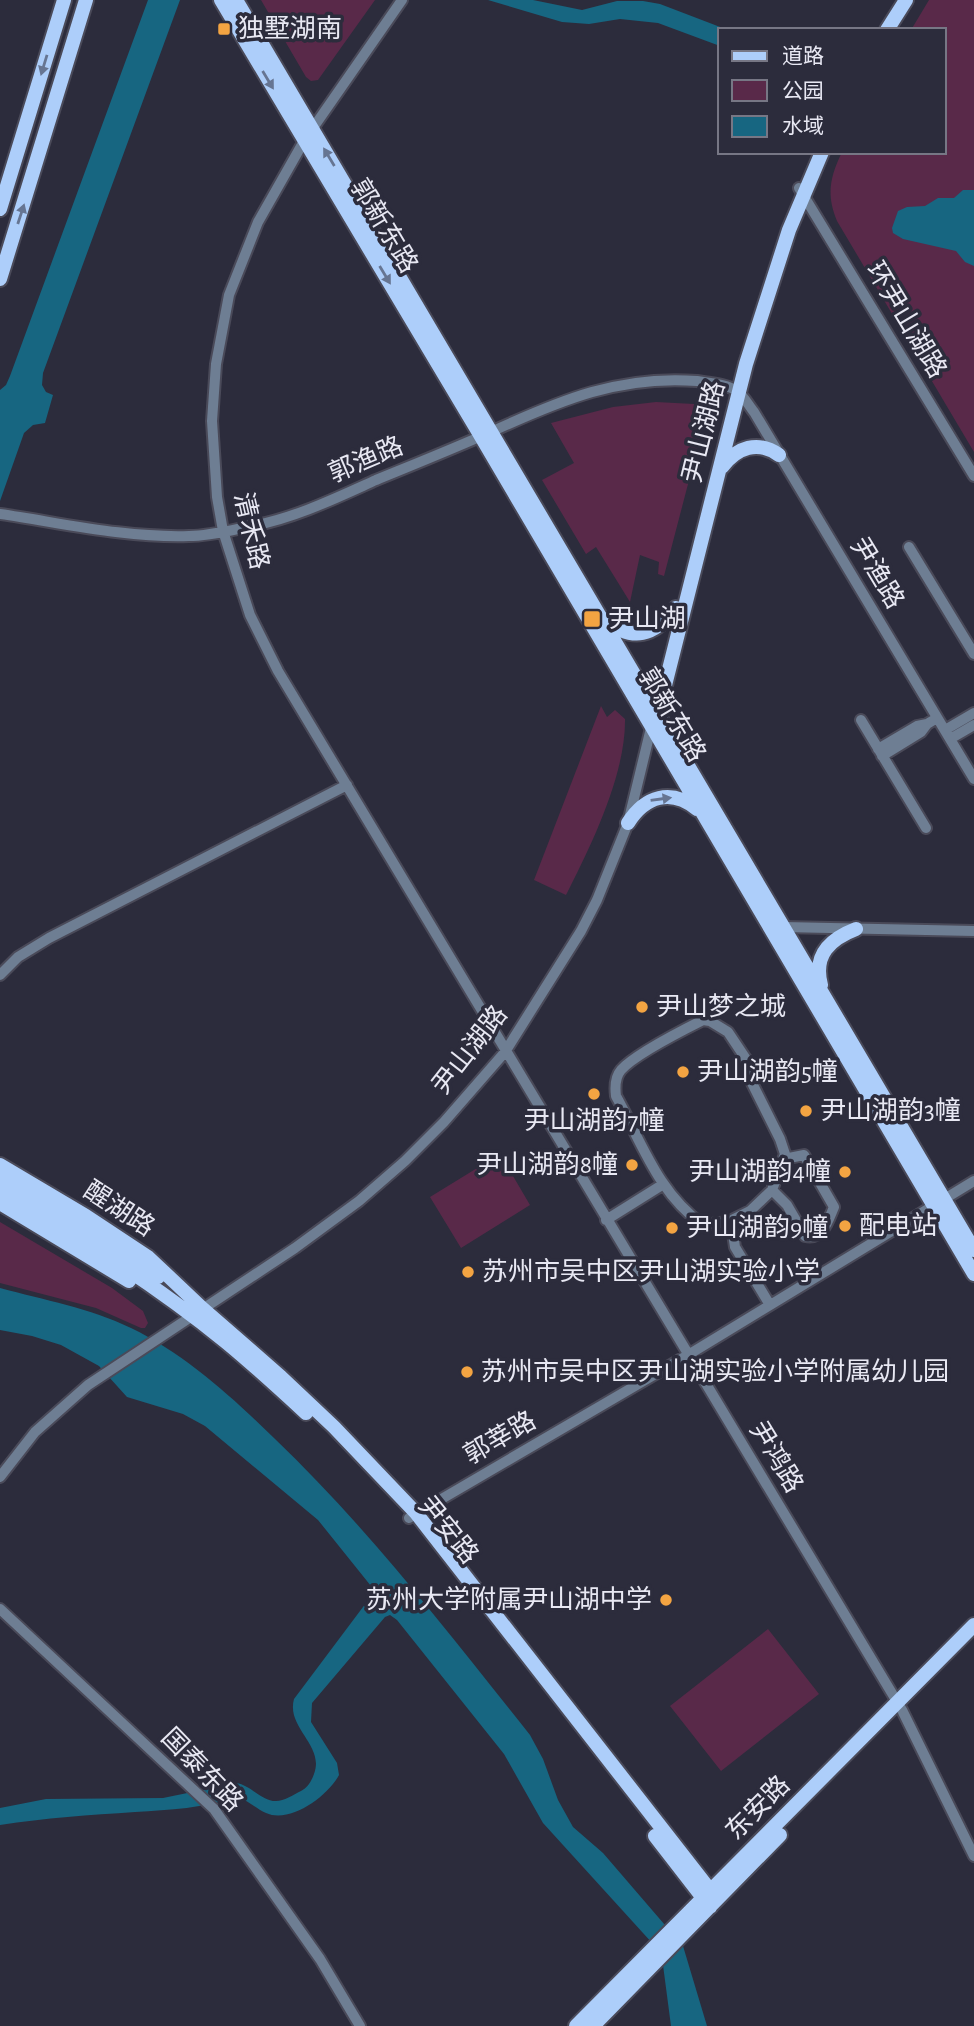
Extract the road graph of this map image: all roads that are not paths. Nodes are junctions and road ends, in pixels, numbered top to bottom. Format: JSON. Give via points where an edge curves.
{"nodes":[{"id":1,"x":64,"y":0,"type":"edge"},
{"id":2,"x":86,"y":0,"type":"edge"},
{"id":3,"x":221,"y":0,"type":"edge"},
{"id":4,"x":236,"y":0,"type":"edge"},
{"id":5,"x":402,"y":0,"type":"edge"},
{"id":6,"x":896,"y":0,"type":"edge"},
{"id":7,"x":906,"y":0,"type":"edge"},
{"id":8,"x":878,"y":28,"type":"edge"},
{"id":9,"x":888,"y":28,"type":"edge"},
{"id":10,"x":308,"y":135,"type":"junction"},
{"id":11,"x":813,"y":154,"type":"edge"},
{"id":12,"x":821,"y":154,"type":"edge"},
{"id":13,"x":801,"y":191,"type":"junction"},
{"id":14,"x":0,"y":209,"type":"edge"},
{"id":15,"x":0,"y":279,"type":"edge"},
{"id":16,"x":736,"y":391,"type":"junction"},
{"id":17,"x":486,"y":434,"type":"junction"},
{"id":18,"x":779,"y":455,"type":"junction"},
{"id":19,"x":721,"y":468,"type":"junction"},
{"id":20,"x":974,"y":476,"type":"edge"},
{"id":21,"x":0,"y":514,"type":"edge"},
{"id":22,"x":223,"y":531,"type":"junction"},
{"id":23,"x":909,"y":547,"type":"dead end"},
{"id":24,"x":676,"y":608,"type":"junction"},
{"id":25,"x":598,"y":615,"type":"junction"},
{"id":26,"x":974,"y":654,"type":"edge"},
{"id":27,"x":974,"y":713,"type":"edge"},
{"id":28,"x":653,"y":717,"type":"junction"},
{"id":29,"x":861,"y":720,"type":"dead end"},
{"id":30,"x":932,"y":721,"type":"junction"},
{"id":31,"x":974,"y":725,"type":"edge"},
{"id":32,"x":948,"y":735,"type":"junction"},
{"id":33,"x":880,"y":752,"type":"junction"},
{"id":34,"x":974,"y":779,"type":"edge"},
{"id":35,"x":347,"y":785,"type":"junction"},
{"id":36,"x":701,"y":811,"type":"junction"},
{"id":37,"x":628,"y":823,"type":"junction"},
{"id":38,"x":926,"y":828,"type":"dead end"},
{"id":39,"x":856,"y":929,"type":"junction"},
{"id":40,"x":778,"y":930,"type":"junction"},
{"id":41,"x":974,"y":931,"type":"edge"},
{"id":42,"x":0,"y":975,"type":"edge"},
{"id":43,"x":824,"y":996,"type":"junction"},
{"id":44,"x":505,"y":1052,"type":"junction"},
{"id":45,"x":784,"y":1158,"type":"junction"},
{"id":46,"x":0,"y":1165,"type":"edge"},
{"id":47,"x":0,"y":1176,"type":"edge"},
{"id":48,"x":974,"y":1181,"type":"edge"},
{"id":49,"x":662,"y":1185,"type":"junction"},
{"id":50,"x":0,"y":1190,"type":"edge"},
{"id":51,"x":772,"y":1190,"type":"junction"},
{"id":52,"x":938,"y":1202,"type":"junction"},
{"id":53,"x":0,"y":1203,"type":"edge"},
{"id":54,"x":606,"y":1220,"type":"junction"},
{"id":55,"x":728,"y":1222,"type":"junction"},
{"id":56,"x":974,"y":1250,"type":"edge"},
{"id":57,"x":974,"y":1274,"type":"edge"},
{"id":58,"x":770,"y":1305,"type":"junction"},
{"id":59,"x":197,"y":1312,"type":"junction"},
{"id":60,"x":688,"y":1355,"type":"junction"},
{"id":61,"x":0,"y":1477,"type":"edge"},
{"id":62,"x":413,"y":1515,"type":"junction"},
{"id":63,"x":0,"y":1609,"type":"edge"},
{"id":64,"x":974,"y":1625,"type":"edge"},
{"id":65,"x":974,"y":1637,"type":"edge"},
{"id":66,"x":900,"y":1707,"type":"junction"},
{"id":67,"x":974,"y":1856,"type":"edge"},
{"id":68,"x":710,"y":1899,"type":"junction"},
{"id":69,"x":640,"y":1971,"type":"junction"},
{"id":70,"x":360,"y":2026,"type":"edge"},
{"id":71,"x":576,"y":2026,"type":"edge"},
{"id":72,"x":593,"y":2026,"type":"edge"}],
"edges":[{"from":1,"to":14,"type":"main road","one_way":true},
{"from":15,"to":2,"type":"main road","one_way":true},
{"from":3,"to":10,"type":"main road","name":"郭新东路","one_way":true},
{"from":4,"to":10,"type":"main road","name":"郭新东路"},
{"from":5,"to":10,"type":"street","name":"清禾路"},
{"from":6,"to":8,"type":"main road"},
{"from":7,"to":9,"type":"main road"},
{"from":10,"to":17,"type":"main road","name":"郭新东路"},
{"from":10,"to":22,"type":"street","name":"清禾路","via":[[258,222],[229,295],[216,364],[212,421]]},
{"from":11,"to":13,"type":"main road","name":"尹山湖路"},
{"from":12,"to":13,"type":"main road","name":"尹山湖路"},
{"from":13,"to":16,"type":"main road","name":"尹山湖路"},
{"from":13,"to":20,"type":"street","name":"环尹山湖路"},
{"from":16,"to":17,"type":"street","name":"郭渔路","via":[[681,380],[625,384],[554,403]]},
{"from":16,"to":18,"type":"street","name":"尹渔路"},
{"from":16,"to":19,"type":"main road","name":"尹山湖路"},
{"from":16,"to":24,"type":"main road","name":"尹山湖路"},
{"from":17,"to":22,"type":"street","name":"郭渔路","via":[[303,512]]},
{"from":17,"to":25,"type":"main road","name":"郭新东路"},
{"from":17,"to":28,"type":"main road","name":"郭新东路"},
{"from":18,"to":19,"type":"main road","via":[[766,447],[747,447],[730,456]]},
{"from":18,"to":30,"type":"street","name":"尹渔路"},
{"from":19,"to":28,"type":"main road","name":"尹山湖路"},
{"from":21,"to":22,"type":"street","name":"郭渔路","via":[[138,535]]},
{"from":22,"to":35,"type":"street","name":"清禾路","via":[[250,615]]},
{"from":23,"to":26,"type":"street"},
{"from":24,"to":25,"type":"main road","via":[[659,627],[639,634],[618,630]]},
{"from":24,"to":28,"type":"main road","name":"尹山湖路"},
{"from":25,"to":28,"type":"main road","name":"郭新东路"},
{"from":27,"to":32,"type":"street"},
{"from":28,"to":36,"type":"main road","name":"郭新东路"},
{"from":28,"to":37,"type":"street","name":"尹山湖路"},
{"from":28,"to":40,"type":"main road","name":"郭新东路"},
{"from":29,"to":33,"type":"street"},
{"from":30,"to":32,"type":"street","name":"尹渔路"},
{"from":30,"to":33,"type":"street","via":[[916,726]]},
{"from":31,"to":32,"type":"street"},
{"from":32,"to":34,"type":"street","name":"尹渔路"},
{"from":33,"to":38,"type":"street"},
{"from":35,"to":42,"type":"street","via":[[49,938],[18,957]]},
{"from":35,"to":44,"type":"street","name":"清禾路"},
{"from":37,"to":36,"type":"main road","one_way":true,"via":[[645,803],[663,797],[681,799]]},
{"from":36,"to":40,"type":"main road","name":"郭新东路"},
{"from":37,"to":44,"type":"street","name":"尹山湖路","via":[[581,931]]},
{"from":39,"to":40,"type":"street"},
{"from":39,"to":41,"type":"street"},
{"from":39,"to":43,"type":"main road","via":[[832,941],[823,952],[818,969]]},
{"from":40,"to":43,"type":"main road","name":"郭新东路"},
{"from":40,"to":52,"type":"main road","name":"郭新东路"},
{"from":43,"to":52,"type":"main road","name":"郭新东路"},
{"from":44,"to":54,"type":"street","name":"尹鸿路"},
{"from":44,"to":59,"type":"street","name":"尹山湖路","via":[[425,1141],[359,1201]]},
{"from":45,"to":49,"type":"street","via":[[780,1139],[749,1077],[748,1062],[728,1032],[703,1020],[621,1070],[615,1083],[616,1096]]},
{"from":45,"to":51,"type":"street"},
{"from":45,"to":51,"type":"street","via":[[804,1155],[834,1207],[820,1234],[805,1236]]},
{"from":46,"to":59,"type":"main road","name":"醒湖路","via":[[148,1257]]},
{"from":47,"to":59,"type":"main road","via":[[82,1226]]},
{"from":48,"to":52,"type":"street","name":"郭莘路"},
{"from":49,"to":54,"type":"street"},
{"from":49,"to":55,"type":"street","via":[[703,1225]]},
{"from":50,"to":59,"type":"main road"},
{"from":51,"to":55,"type":"street","via":[[750,1211]]},
{"from":52,"to":56,"type":"main road","name":"郭新东路"},
{"from":52,"to":57,"type":"main road","name":"郭新东路"},
{"from":52,"to":58,"type":"street","name":"郭莘路"},
{"from":53,"to":59,"type":"main road","via":[[102,1266]]},
{"from":54,"to":60,"type":"street","name":"尹鸿路"},
{"from":55,"to":58,"type":"street","via":[[735,1247]]},
{"from":58,"to":60,"type":"street","name":"郭莘路"},
{"from":59,"to":61,"type":"street","name":"尹山湖路","via":[[88,1385],[35,1432]]},
{"from":59,"to":62,"type":"main road","name":"尹安路","via":[[281,1377]]},
{"from":60,"to":62,"type":"street","name":"郭莘路"},
{"from":60,"to":66,"type":"street","name":"尹鸿路"},
{"from":62,"to":68,"type":"main road","name":"尹安路"},
{"from":63,"to":70,"type":"street","name":"国泰东路","via":[[214,1809],[320,1959]]},
{"from":64,"to":66,"type":"main road","name":"东安路"},
{"from":65,"to":66,"type":"main road","name":"东安路"},
{"from":66,"to":67,"type":"street","name":"尹鸿路"},
{"from":66,"to":68,"type":"main road","name":"东安路"},
{"from":68,"to":69,"type":"main road","name":"东安路"},
{"from":69,"to":71,"type":"main road","name":"东安路"},
{"from":69,"to":72,"type":"main road","name":"东安路"}]}
